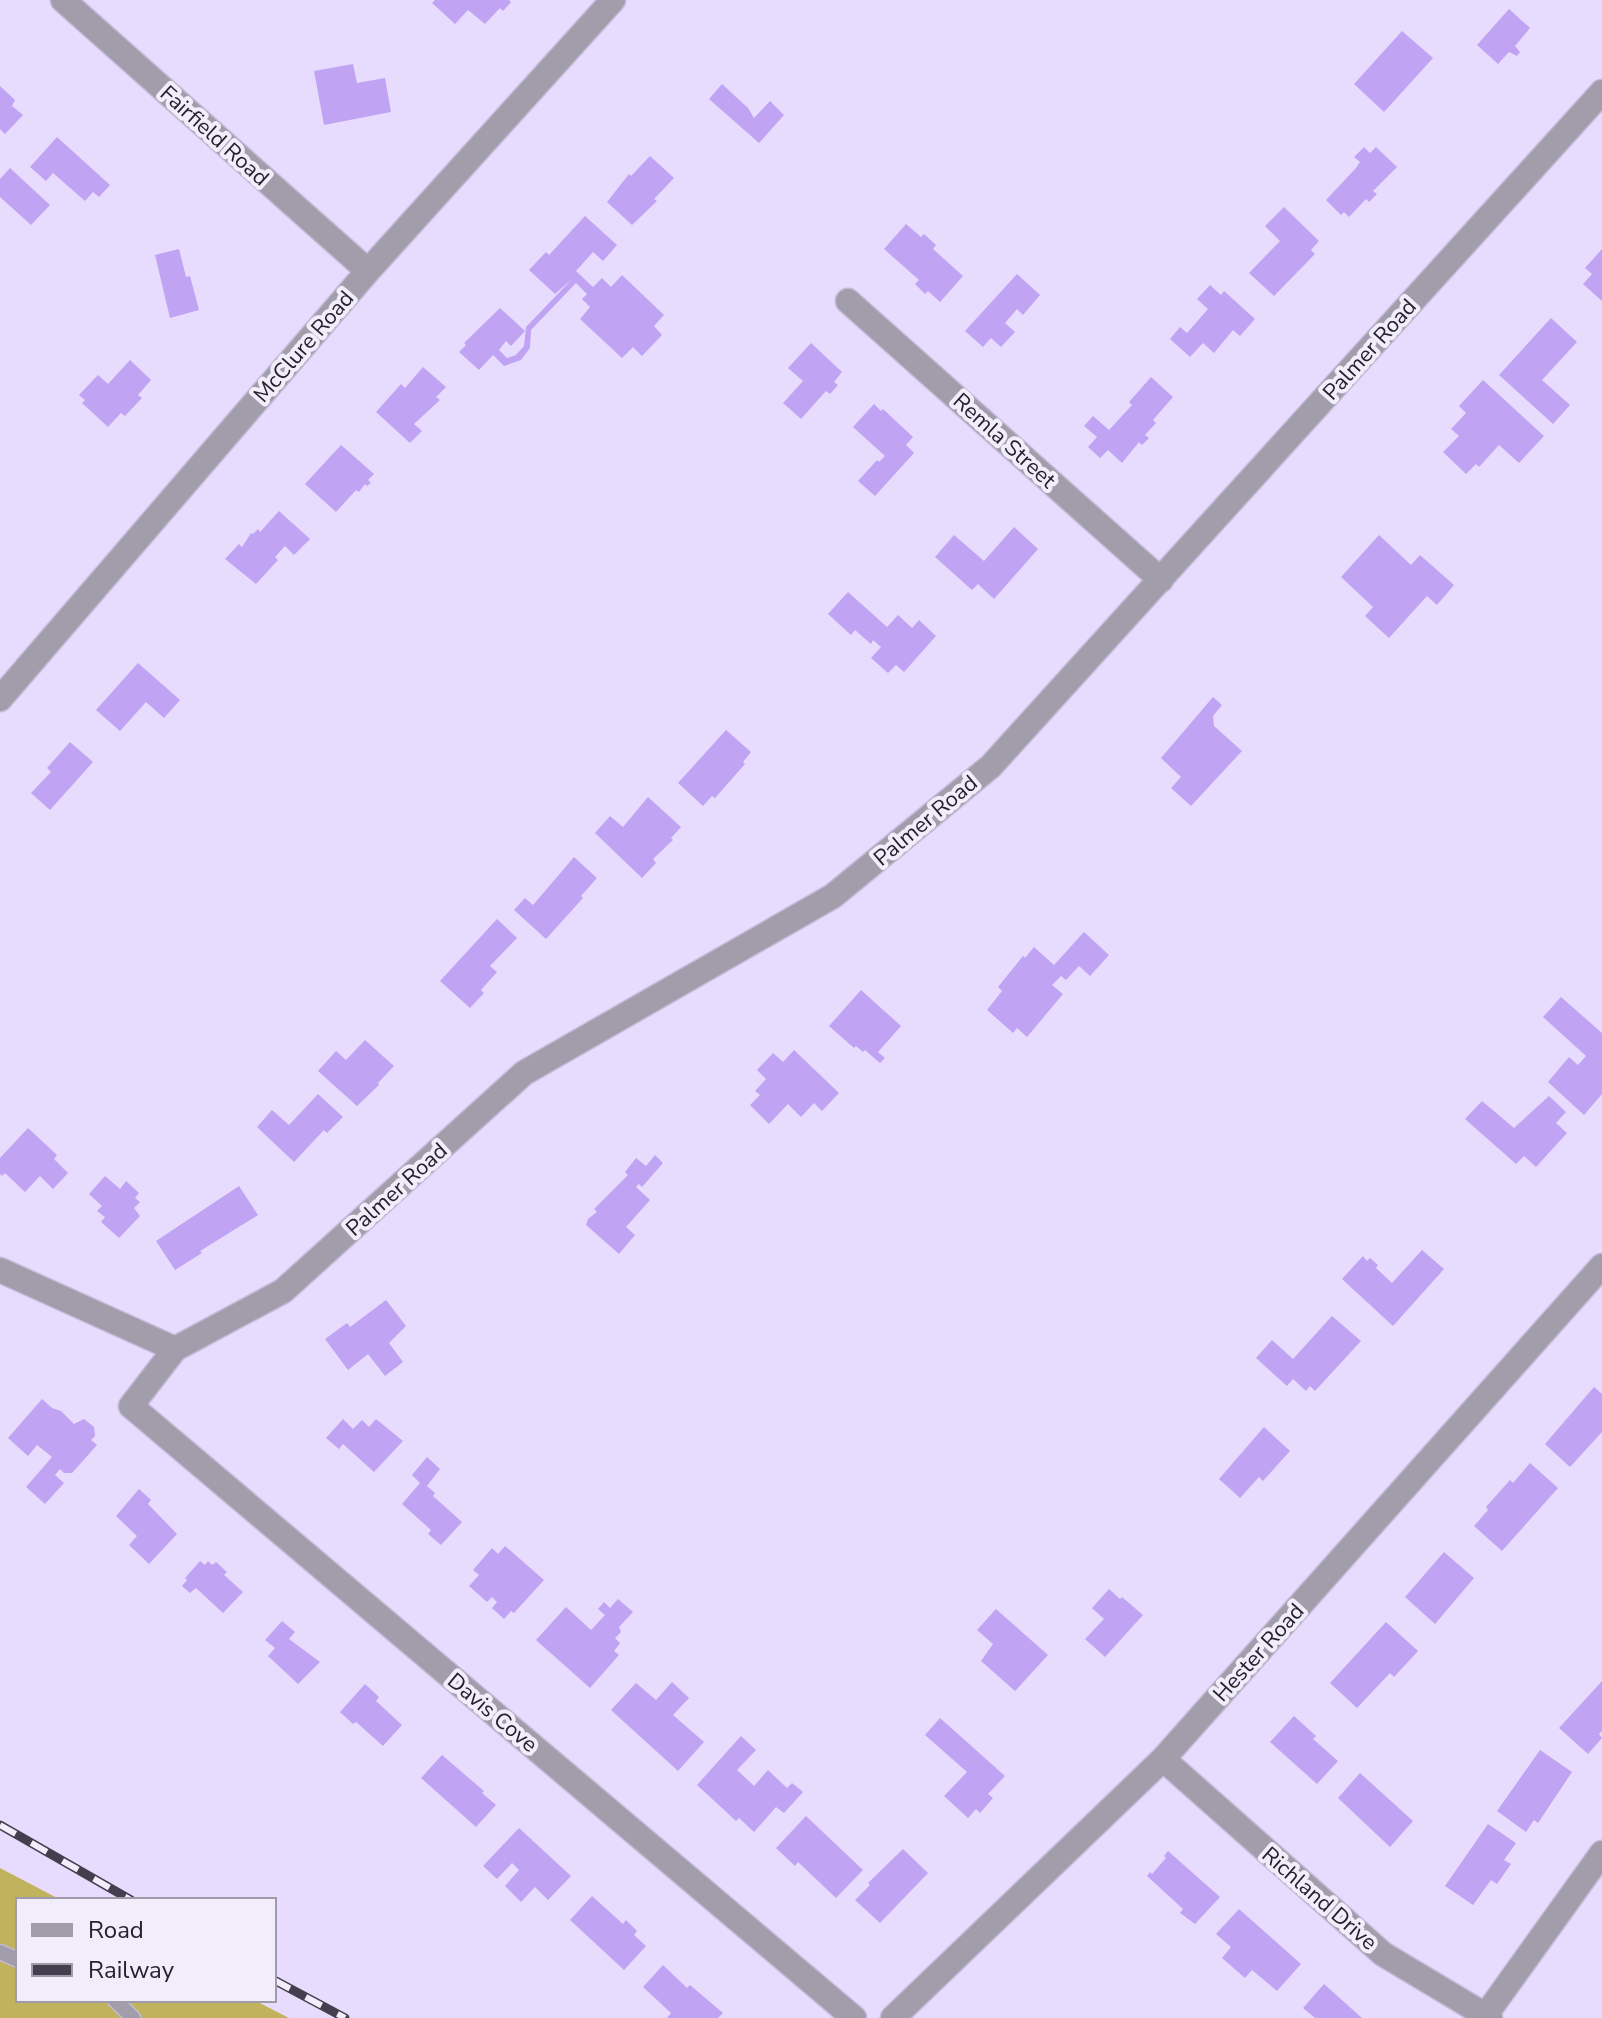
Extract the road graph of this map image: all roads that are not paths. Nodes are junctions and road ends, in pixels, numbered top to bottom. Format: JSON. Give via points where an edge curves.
{"nodes":[{"id":1,"x":63,"y":0,"type":"edge"},
{"id":2,"x":613,"y":0,"type":"edge"},
{"id":3,"x":1602,"y":92,"type":"edge"},
{"id":4,"x":368,"y":271,"type":"junction"},
{"id":5,"x":848,"y":301,"type":"dead end"},
{"id":6,"x":1161,"y":580,"type":"junction"},
{"id":7,"x":0,"y":699,"type":"edge"},
{"id":8,"x":1602,"y":1266,"type":"edge"},
{"id":9,"x":0,"y":1270,"type":"edge"},
{"id":10,"x":175,"y":1349,"type":"junction"},
{"id":11,"x":131,"y":1406,"type":"joint"},
{"id":12,"x":1163,"y":1759,"type":"junction"},
{"id":13,"x":1602,"y":1853,"type":"edge"},
{"id":14,"x":117,"y":2002,"type":"edge"},
{"id":15,"x":1488,"y":2017,"type":"edge"},
{"id":16,"x":133,"y":2018,"type":"edge"},
{"id":17,"x":854,"y":2018,"type":"edge"},
{"id":18,"x":893,"y":2018,"type":"edge"}],
"edges":[{"from":1,"to":4,"type":"street","name":"Fairfield Road"},
{"from":2,"to":4,"type":"street","name":"McClure Road"},
{"from":3,"to":6,"type":"street","name":"Palmer Road"},
{"from":4,"to":7,"type":"street","name":"McClure Road"},
{"from":5,"to":6,"type":"street","name":"Remla Street"},
{"from":6,"to":10,"type":"street","name":"Palmer Road","via":[[991,766],[833,896],[524,1073],[283,1291]]},
{"from":8,"to":12,"type":"street","name":"Hester Road"},
{"from":9,"to":10,"type":"street"},
{"from":10,"to":11,"type":"street","name":"Palmer Road"},
{"from":11,"to":17,"type":"street","name":"Davis Cove"},
{"from":12,"to":15,"type":"street","name":"Richland Drive","via":[[1383,1954]]},
{"from":12,"to":18,"type":"street","name":"Hester Road"},
{"from":13,"to":15,"type":"street"},
{"from":14,"to":16,"type":"lane"}]}
